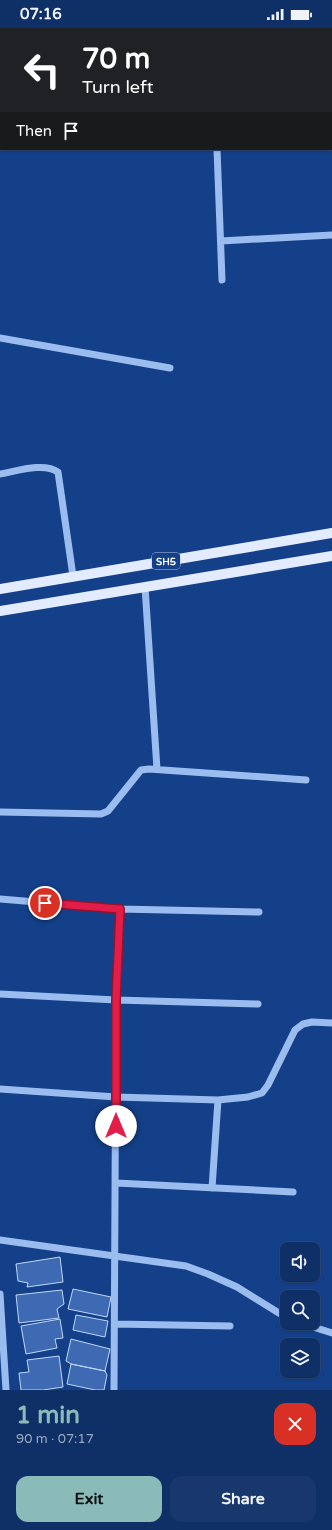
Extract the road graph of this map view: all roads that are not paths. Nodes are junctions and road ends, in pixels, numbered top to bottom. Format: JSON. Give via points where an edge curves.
{"nodes":[{"id":1,"x":217,"y":150,"type":"edge"},
{"id":2,"x":332,"y":235,"type":"edge"},
{"id":3,"x":220,"y":241,"type":"junction"},
{"id":4,"x":222,"y":280,"type":"dead end"},
{"id":5,"x":0,"y":338,"type":"edge"},
{"id":6,"x":170,"y":368,"type":"dead end"},
{"id":7,"x":0,"y":474,"type":"edge"},
{"id":8,"x":332,"y":533,"type":"edge"},
{"id":9,"x":332,"y":556,"type":"edge"},
{"id":10,"x":73,"y":576,"type":"junction"},
{"id":11,"x":145,"y":587,"type":"junction"},
{"id":12,"x":0,"y":588,"type":"edge"},
{"id":13,"x":0,"y":611,"type":"edge"},
{"id":14,"x":157,"y":769,"type":"junction"},
{"id":15,"x":306,"y":780,"type":"dead end"},
{"id":16,"x":0,"y":812,"type":"edge"},
{"id":17,"x":0,"y":899,"type":"edge"},
{"id":18,"x":120,"y":909,"type":"junction"},
{"id":19,"x":259,"y":912,"type":"dead end"},
{"id":20,"x":0,"y":994,"type":"edge"},
{"id":21,"x":116,"y":1000,"type":"junction"},
{"id":22,"x":258,"y":1004,"type":"dead end"},
{"id":23,"x":332,"y":1023,"type":"edge"},
{"id":24,"x":0,"y":1089,"type":"edge"},
{"id":25,"x":116,"y":1097,"type":"junction"},
{"id":26,"x":218,"y":1100,"type":"junction"},
{"id":27,"x":116,"y":1183,"type":"junction"},
{"id":28,"x":212,"y":1188,"type":"junction"},
{"id":29,"x":293,"y":1192,"type":"dead end"},
{"id":30,"x":0,"y":1240,"type":"edge"},
{"id":31,"x":116,"y":1256,"type":"junction"},
{"id":32,"x":0,"y":1294,"type":"edge"},
{"id":33,"x":280,"y":1314,"type":"edge"},
{"id":34,"x":115,"y":1324,"type":"junction"},
{"id":35,"x":230,"y":1326,"type":"dead end"},
{"id":36,"x":320,"y":1329,"type":"edge"},
{"id":37,"x":332,"y":1333,"type":"edge"},
{"id":38,"x":3,"y":1380,"type":"edge"},
{"id":39,"x":6,"y":1390,"type":"edge"},
{"id":40,"x":114,"y":1390,"type":"edge"}],
"edges":[{"from":1,"to":3,"type":"street"},
{"from":2,"to":3,"type":"street"},
{"from":3,"to":4,"type":"street"},
{"from":5,"to":6,"type":"street"},
{"from":7,"to":10,"type":"street","via":[[45,467],[58,472]]},
{"from":8,"to":10,"type":"main road","number":"SH5"},
{"from":9,"to":11,"type":"main road","number":"SH5"},
{"from":10,"to":12,"type":"main road","number":"SH5"},
{"from":11,"to":13,"type":"main road","number":"SH5"},
{"from":11,"to":14,"type":"street"},
{"from":14,"to":15,"type":"street"},
{"from":14,"to":16,"type":"street","via":[[141,770],[108,811],[101,814]]},
{"from":17,"to":18,"type":"street"},
{"from":18,"to":19,"type":"street"},
{"from":18,"to":21,"type":"street"},
{"from":20,"to":21,"type":"street"},
{"from":21,"to":22,"type":"street"},
{"from":21,"to":25,"type":"street"},
{"from":23,"to":26,"type":"street","via":[[312,1022],[303,1024],[295,1030],[262,1093]]},
{"from":24,"to":25,"type":"street"},
{"from":25,"to":26,"type":"street"},
{"from":25,"to":27,"type":"street"},
{"from":26,"to":28,"type":"street"},
{"from":27,"to":28,"type":"street"},
{"from":27,"to":31,"type":"street"},
{"from":28,"to":29,"type":"street"},
{"from":30,"to":31,"type":"street"},
{"from":31,"to":33,"type":"street","via":[[186,1266],[237,1287]]},
{"from":31,"to":34,"type":"street"},
{"from":32,"to":38,"type":"street"},
{"from":34,"to":35,"type":"street"},
{"from":34,"to":40,"type":"street"},
{"from":36,"to":37,"type":"street"},
{"from":38,"to":39,"type":"street"}]}
